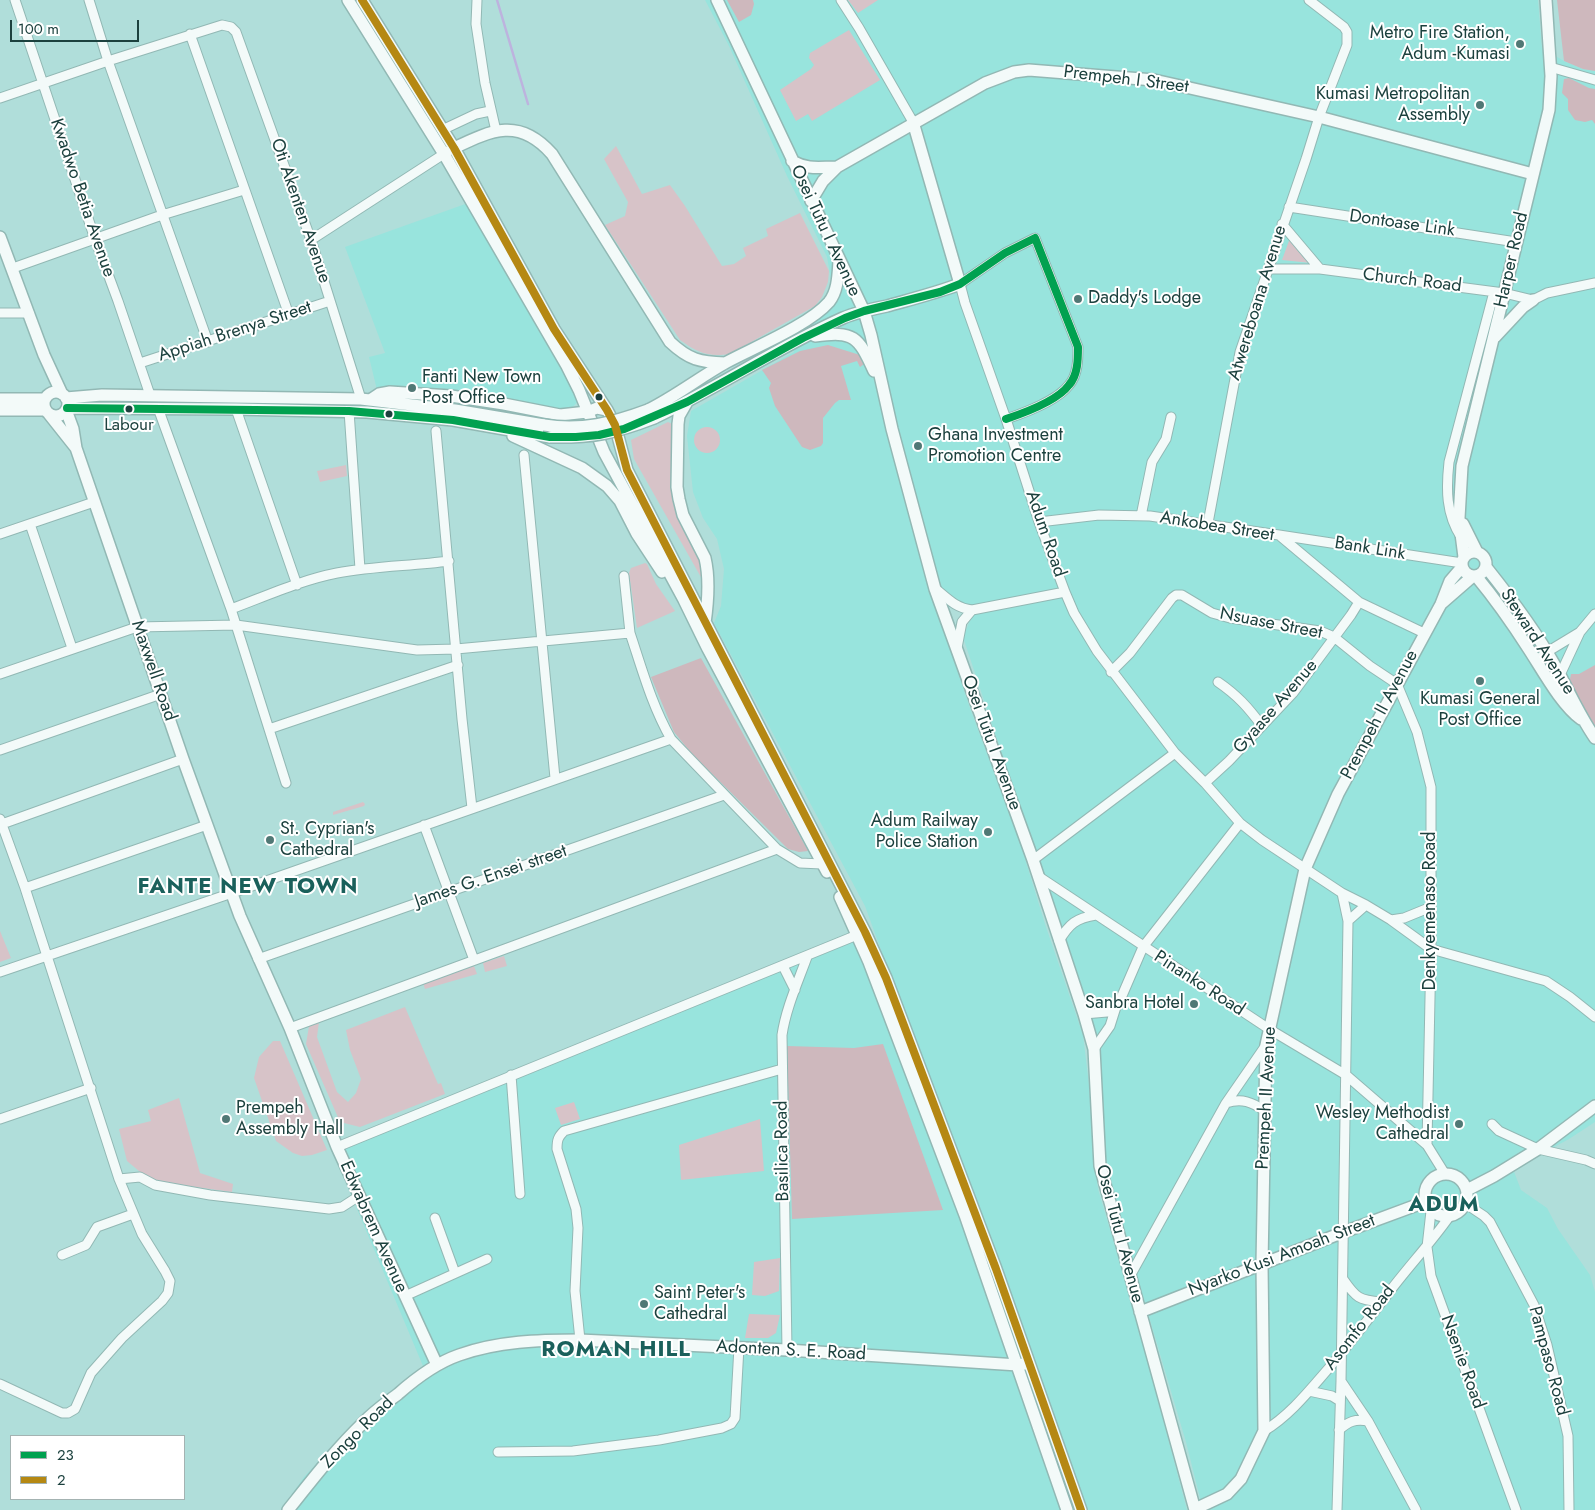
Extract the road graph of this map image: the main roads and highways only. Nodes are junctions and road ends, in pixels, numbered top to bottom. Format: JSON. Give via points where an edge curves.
{"nodes":[{"id":1,"x":348,"y":0,"type":"edge"},
{"id":2,"x":362,"y":0,"type":"edge"},
{"id":3,"x":717,"y":0,"type":"edge"},
{"id":4,"x":1546,"y":0,"type":"edge"},
{"id":5,"x":913,"y":122,"type":"junction"},
{"id":6,"x":449,"y":151,"type":"junction"},
{"id":7,"x":792,"y":161,"type":"junction"},
{"id":8,"x":837,"y":167,"type":"junction"},
{"id":9,"x":1533,"y":174,"type":"junction"},
{"id":10,"x":811,"y":201,"type":"junction"},
{"id":11,"x":0,"y":237,"type":"edge"},
{"id":12,"x":839,"y":260,"type":"junction"},
{"id":13,"x":1533,"y":300,"type":"road end"},
{"id":14,"x":864,"y":311,"type":"junction"},
{"id":15,"x":803,"y":338,"type":"junction"},
{"id":16,"x":1493,"y":340,"type":"junction"},
{"id":17,"x":725,"y":363,"type":"junction"},
{"id":18,"x":48,"y":365,"type":"junction"},
{"id":19,"x":884,"y":393,"type":"junction"},
{"id":20,"x":0,"y":399,"type":"edge"},
{"id":21,"x":366,"y":399,"type":"junction"},
{"id":22,"x":687,"y":402,"type":"junction"},
{"id":23,"x":65,"y":403,"type":"junction"},
{"id":24,"x":47,"y":405,"type":"junction"},
{"id":25,"x":0,"y":410,"type":"edge"},
{"id":26,"x":607,"y":410,"type":"junction"},
{"id":27,"x":587,"y":412,"type":"junction"},
{"id":28,"x":454,"y":415,"type":"junction"},
{"id":29,"x":493,"y":427,"type":"junction"},
{"id":30,"x":76,"y":448,"type":"junction"},
{"id":31,"x":1460,"y":518,"type":"junction"},
{"id":32,"x":1477,"y":552,"type":"junction"},
{"id":33,"x":1463,"y":562,"type":"junction"},
{"id":34,"x":1486,"y":567,"type":"junction"},
{"id":35,"x":1474,"y":576,"type":"junction"},
{"id":36,"x":684,"y":600,"type":"junction"},
{"id":37,"x":1440,"y":604,"type":"junction"},
{"id":38,"x":705,"y":623,"type":"junction"},
{"id":39,"x":1555,"y":679,"type":"junction"},
{"id":40,"x":1595,"y":738,"type":"edge"},
{"id":41,"x":826,"y":863,"type":"junction"},
{"id":42,"x":232,"y":893,"type":"joint"},
{"id":43,"x":1595,"y":1106,"type":"edge"},
{"id":44,"x":1467,"y":1190,"type":"junction"},
{"id":45,"x":1428,"y":1206,"type":"junction"},
{"id":46,"x":1262,"y":1264,"type":"junction"},
{"id":47,"x":1140,"y":1312,"type":"junction"},
{"id":48,"x":1023,"y":1364,"type":"junction"},
{"id":49,"x":436,"y":1366,"type":"junction"},
{"id":50,"x":1195,"y":1509,"type":"edge"},
{"id":51,"x":288,"y":1510,"type":"edge"},
{"id":52,"x":1068,"y":1510,"type":"edge"},
{"id":53,"x":1081,"y":1510,"type":"edge"}],
"edges":[{"from":1,"to":6,"type":"main road"},
{"from":2,"to":6,"type":"main road","via":[[442,130]]},
{"from":3,"to":7,"type":"main road","name":"Osei Tutu I Avenue"},
{"from":4,"to":9,"type":"main road","name":"Harper Road","via":[[1551,85],[1548,116]]},
{"from":5,"to":8,"type":"main road","name":"Prempeh I Street"},
{"from":5,"to":9,"type":"main road","name":"Prempeh I Street","via":[[998,77],[1014,72],[1029,70],[1154,80],[1319,116]]},
{"from":5,"to":14,"type":"main road","name":"Adum Road","via":[[960,284]]},
{"from":6,"to":17,"type":"main road","via":[[480,136],[509,129],[543,144],[670,342],[701,362]]},
{"from":6,"to":26,"type":"main road","via":[[554,328]]},
{"from":6,"to":27,"type":"main road","via":[[567,366]]},
{"from":7,"to":8,"type":"main road","via":[[803,167]]},
{"from":7,"to":10,"type":"main road","name":"Osei Tutu I Avenue"},
{"from":8,"to":10,"type":"main road","name":"Prempeh I Street","via":[[823,181]]},
{"from":9,"to":16,"type":"main road","name":"Harper Road","via":[[1499,292]]},
{"from":10,"to":12,"type":"main road","name":"Osei Tutu I Avenue"},
{"from":11,"to":18,"type":"main road"},
{"from":12,"to":14,"type":"main road","name":"Osei Tutu I Avenue"},
{"from":12,"to":17,"type":"main road","via":[[836,288],[826,306]]},
{"from":13,"to":16,"type":"main road"},
{"from":14,"to":15,"type":"main road"},
{"from":14,"to":19,"type":"main road","name":"Osei Tutu I Avenue"},
{"from":15,"to":19,"type":"main road","via":[[833,334],[855,340],[863,347]]},
{"from":15,"to":22,"type":"main road"},
{"from":16,"to":31,"type":"main road","name":"Harper Road","via":[[1462,466]]},
{"from":17,"to":28,"type":"main road","bridge":true,"via":[[663,402],[634,415],[584,428]]},
{"from":18,"to":23,"type":"main road","name":"Maxwell Road"},
{"from":18,"to":24,"type":"main road"},
{"from":19,"to":47,"type":"main road","name":"Osei Tutu I Avenue","via":[[935,589],[1033,860],[1094,1049],[1100,1166]]},
{"from":20,"to":24,"type":"main road"},
{"from":21,"to":23,"type":"main road","via":[[102,395]]},
{"from":21,"to":27,"type":"main road","via":[[390,392],[451,396],[560,416]]},
{"from":21,"to":28,"type":"main road"},
{"from":22,"to":29,"type":"main road","bridge":true,"via":[[624,430],[576,438]]},
{"from":22,"to":38,"type":"main road","via":[[678,424],[677,487],[684,514],[706,558]]},
{"from":23,"to":24,"type":"main road","via":[[57,392]]},
{"from":23,"to":24,"type":"main road","via":[[58,416]]},
{"from":23,"to":28,"type":"main road"},
{"from":23,"to":30,"type":"main road","name":"Maxwell Road"},
{"from":24,"to":25,"type":"main road"},
{"from":24,"to":30,"type":"main road","name":"Maxwell Road"},
{"from":26,"to":27,"type":"main road","via":[[597,408]]},
{"from":26,"to":38,"type":"main road","via":[[616,425],[627,470]]},
{"from":27,"to":36,"type":"main road","via":[[604,452]]},
{"from":28,"to":29,"type":"main road"},
{"from":29,"to":36,"type":"main road","via":[[582,468],[607,486],[658,568]]},
{"from":30,"to":42,"type":"main road","name":"Maxwell Road"},
{"from":31,"to":32,"type":"main road","name":"Harper Road"},
{"from":31,"to":33,"type":"main road","name":"Harper Road"},
{"from":32,"to":33,"type":"main road","via":[[1472,552]]},
{"from":32,"to":34,"type":"main road","via":[[1485,559]]},
{"from":33,"to":35,"type":"main road","via":[[1468,574]]},
{"from":33,"to":37,"type":"main road","name":"Prempeh II Avenue"},
{"from":34,"to":35,"type":"main road"},
{"from":34,"to":39,"type":"main road","name":"Steward Avenue","via":[[1547,652]]},
{"from":35,"to":37,"type":"main road","name":"Prempeh II Avenue"},
{"from":35,"to":39,"type":"main road","name":"Steward Avenue","via":[[1496,600],[1536,660]]},
{"from":36,"to":41,"type":"main road"},
{"from":37,"to":46,"type":"main road","name":"Prempeh II Avenue","via":[[1338,794],[1305,869],[1266,1045]]},
{"from":38,"to":41,"type":"main road"},
{"from":39,"to":40,"type":"main road","name":"Steward Avenue","via":[[1580,710],[1583,721]]},
{"from":41,"to":48,"type":"main road","via":[[840,898],[861,933]]},
{"from":42,"to":49,"type":"main road","name":"Edwabrem Avenue","via":[[337,1147]]},
{"from":43,"to":44,"type":"main road","via":[[1538,1149]]},
{"from":44,"to":45,"type":"main road","via":[[1466,1204],[1449,1217]]},
{"from":44,"to":45,"type":"main road","via":[[1459,1178],[1438,1175],[1424,1191]]},
{"from":45,"to":46,"type":"main road","name":"Nyarko Kusi Amoah Street","via":[[1344,1232]]},
{"from":46,"to":47,"type":"main road","name":"Nyarko Kusi Amoah Street"},
{"from":46,"to":50,"type":"main road","name":"Prempeh II Avenue","via":[[1264,1431],[1240,1479],[1226,1494]]},
{"from":47,"to":50,"type":"main road","name":"Osei Tutu I Avenue"},
{"from":48,"to":49,"type":"main road","name":"Adonten S. E. Road","via":[[739,1347],[550,1340],[500,1344],[456,1356]]},
{"from":48,"to":52,"type":"main road"},
{"from":48,"to":53,"type":"main road"},
{"from":49,"to":51,"type":"main road","name":"Zongo Road","via":[[364,1421]]}]}
